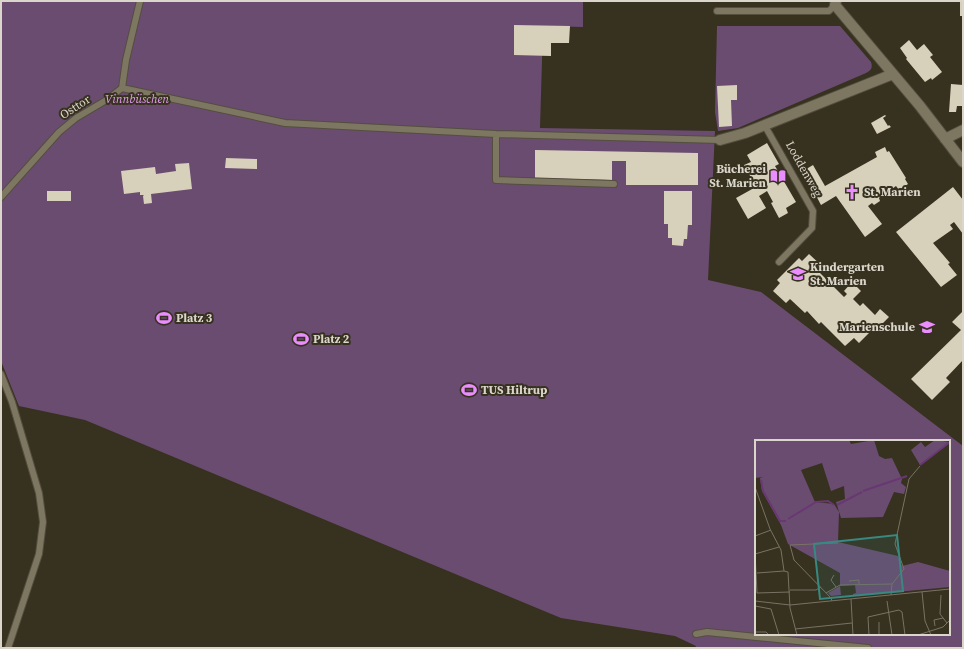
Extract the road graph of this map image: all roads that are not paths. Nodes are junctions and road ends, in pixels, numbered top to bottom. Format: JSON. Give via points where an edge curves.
{"nodes":[{"id":1,"x":140,"y":1,"type":"edge"},
{"id":2,"x":836,"y":3,"type":"edge"},
{"id":3,"x":717,"y":10,"type":"dead end"},
{"id":4,"x":894,"y":74,"type":"junction"},
{"id":5,"x":122,"y":88,"type":"junction"},
{"id":6,"x":765,"y":126,"type":"junction"},
{"id":7,"x":963,"y":130,"type":"edge"},
{"id":8,"x":496,"y":134,"type":"junction"},
{"id":9,"x":945,"y":139,"type":"junction"},
{"id":10,"x":720,"y":140,"type":"joint"},
{"id":11,"x":963,"y":162,"type":"edge"},
{"id":12,"x":614,"y":184,"type":"dead end"},
{"id":13,"x":1,"y":197,"type":"edge"},
{"id":14,"x":779,"y":262,"type":"dead end"},
{"id":15,"x":1,"y":374,"type":"edge"},
{"id":16,"x":696,"y":634,"type":"dead end"},
{"id":17,"x":8,"y":648,"type":"edge"},
{"id":18,"x":868,"y":648,"type":"edge"}],
"edges":[{"from":1,"to":5,"type":"lane"},
{"from":2,"to":3,"type":"lane","via":[[829,11]]},
{"from":2,"to":4,"type":"street"},
{"from":4,"to":6,"type":"street"},
{"from":4,"to":9,"type":"street"},
{"from":5,"to":8,"type":"lane","via":[[285,123]]},
{"from":5,"to":13,"type":"lane","name":"Osttor","via":[[58,132]]},
{"from":6,"to":10,"type":"street"},
{"from":6,"to":14,"type":"lane","name":"Loddenweg","via":[[813,211],[812,228]]},
{"from":7,"to":9,"type":"street"},
{"from":8,"to":10,"type":"lane"},
{"from":8,"to":12,"type":"lane","via":[[496,180]]},
{"from":9,"to":11,"type":"street"},
{"from":15,"to":17,"type":"lane","via":[[39,493],[43,522],[39,554]]},
{"from":16,"to":18,"type":"lane","via":[[707,632]]}]}
